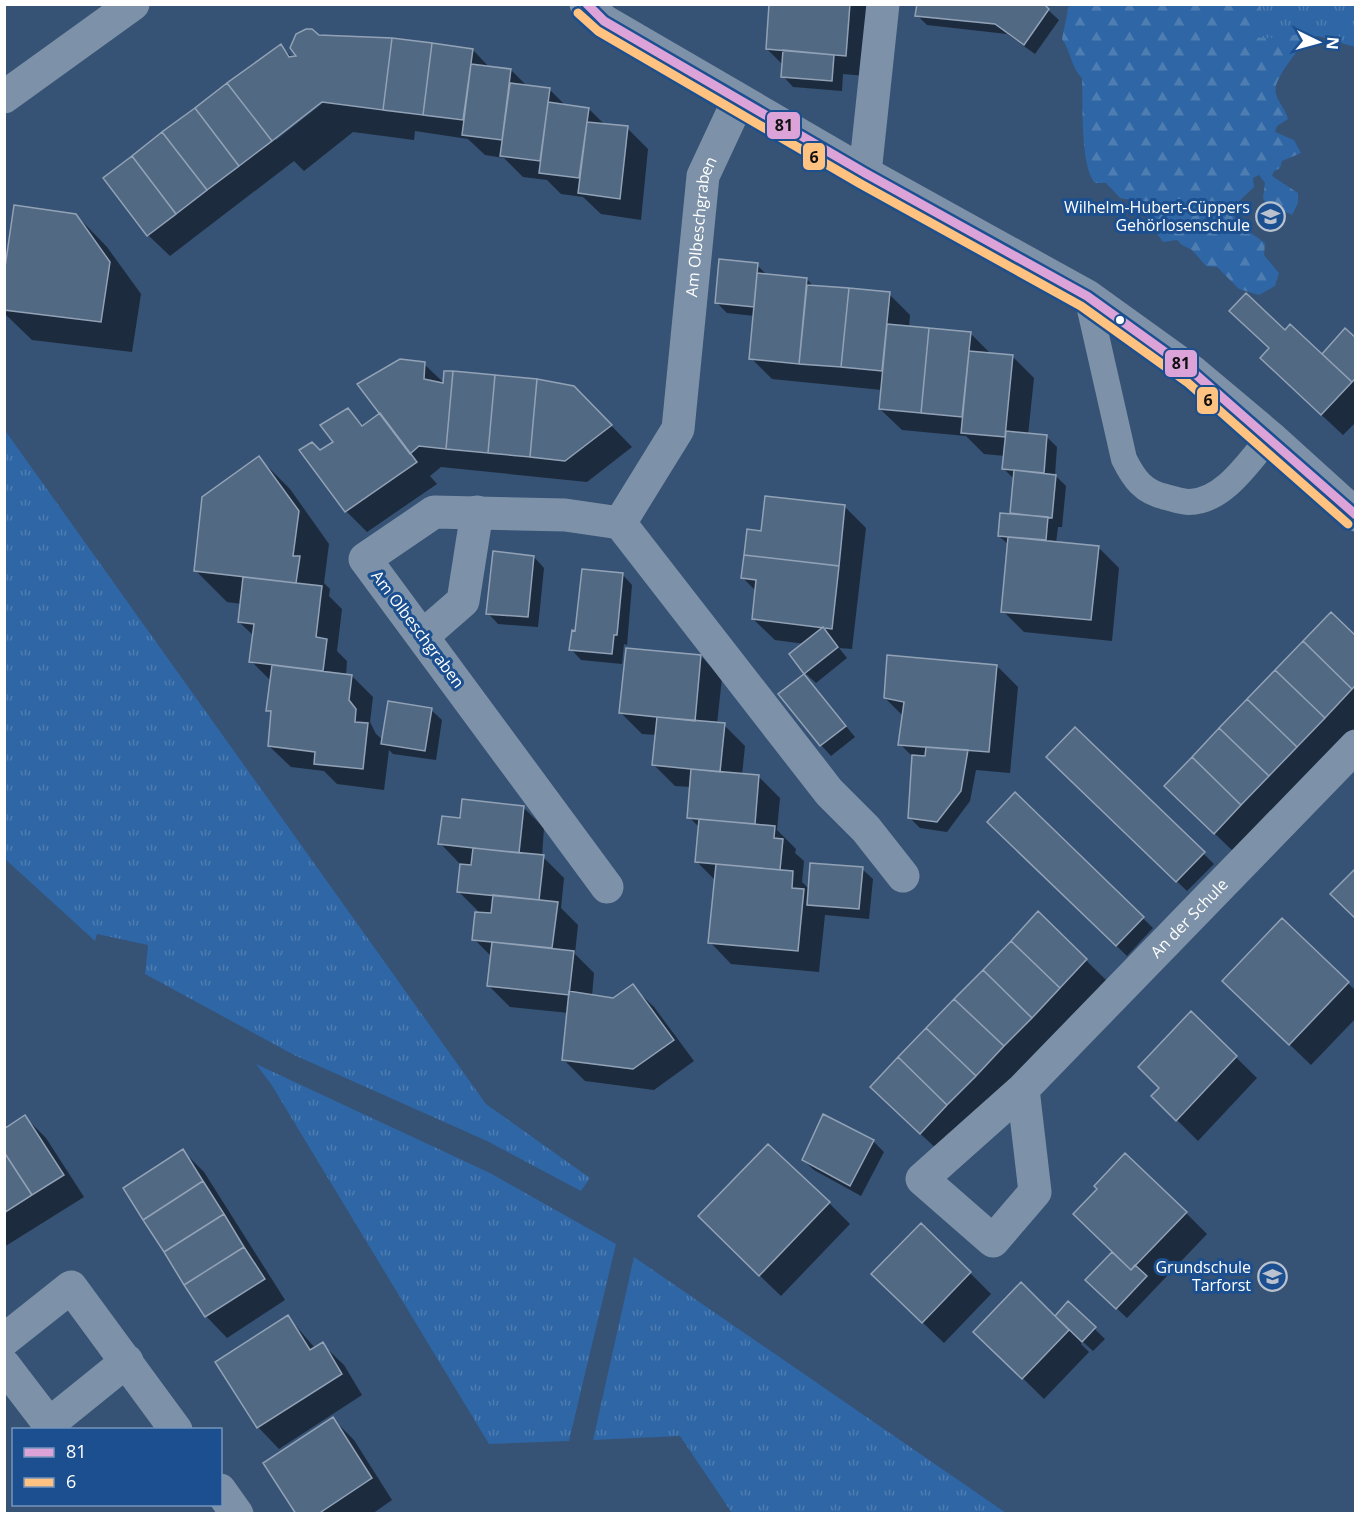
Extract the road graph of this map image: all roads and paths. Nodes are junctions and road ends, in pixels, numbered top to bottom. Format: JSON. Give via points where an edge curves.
{"nodes":[{"id":1,"x":133,"y":4,"type":"edge"},
{"id":2,"x":586,"y":4,"type":"edge"},
{"id":3,"x":883,"y":4,"type":"edge"},
{"id":4,"x":4,"y":98,"type":"edge"},
{"id":5,"x":738,"y":100,"type":"junction"},
{"id":6,"x":4,"y":118,"type":"edge"},
{"id":7,"x":866,"y":173,"type":"junction"},
{"id":8,"x":1087,"y":296,"type":"junction"},
{"id":9,"x":1270,"y":437,"type":"junction"},
{"id":10,"x":477,"y":512,"type":"junction"},
{"id":11,"x":1356,"y":515,"type":"edge"},
{"id":12,"x":620,"y":523,"type":"junction"},
{"id":13,"x":424,"y":635,"type":"junction"},
{"id":14,"x":1356,"y":746,"type":"edge"},
{"id":15,"x":903,"y":876,"type":"dead end"},
{"id":16,"x":607,"y":887,"type":"dead end"},
{"id":17,"x":1023,"y":1089,"type":"dead end"},
{"id":18,"x":4,"y":1340,"type":"edge"},
{"id":19,"x":126,"y":1361,"type":"junction"},
{"id":20,"x":4,"y":1365,"type":"edge"},
{"id":21,"x":175,"y":1428,"type":"edge"},
{"id":22,"x":222,"y":1493,"type":"edge"},
{"id":23,"x":237,"y":1514,"type":"edge"}],
"edges":[{"from":1,"to":4,"type":"street"},
{"from":2,"to":5,"type":"street","via":[[604,21]]},
{"from":3,"to":7,"type":"street"},
{"from":4,"to":6,"type":"street"},
{"from":5,"to":7,"type":"street"},
{"from":5,"to":12,"type":"street","name":"Am Olbeschgraben","via":[[703,176],[678,429]]},
{"from":7,"to":8,"type":"street"},
{"from":8,"to":9,"type":"street","via":[[1194,373]]},
{"from":8,"to":9,"type":"lane","via":[[1124,459],[1145,490],[1188,502],[1201,500],[1224,488]]},
{"from":9,"to":11,"type":"street"},
{"from":10,"to":12,"type":"street","name":"Am Olbeschgraben","via":[[565,514]]},
{"from":10,"to":13,"type":"street","via":[[463,601]]},
{"from":10,"to":13,"type":"street","name":"Am Olbeschgraben","via":[[434,512],[365,559]]},
{"from":12,"to":15,"type":"street","via":[[829,792],[866,829]]},
{"from":13,"to":16,"type":"street","name":"Am Olbeschgraben"},
{"from":14,"to":17,"type":"street","name":"An der Schule"},
{"from":18,"to":19,"type":"street","via":[[71,1287]]},
{"from":19,"to":20,"type":"street","via":[[49,1424]]},
{"from":19,"to":21,"type":"street"},
{"from":22,"to":23,"type":"street"}]}
